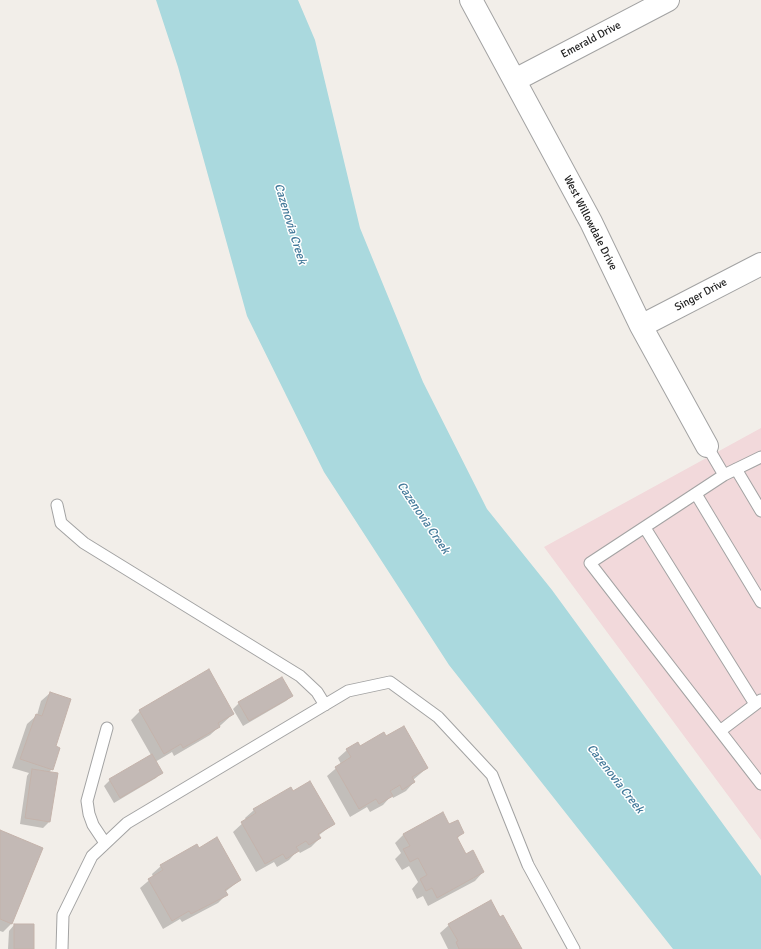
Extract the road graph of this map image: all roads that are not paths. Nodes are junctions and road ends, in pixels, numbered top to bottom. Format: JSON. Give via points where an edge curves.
{"nodes":[{"id":1,"x":471,"y":0,"type":"edge"},
{"id":2,"x":668,"y":0,"type":"edge"},
{"id":3,"x":514,"y":80,"type":"junction"},
{"id":4,"x":761,"y":264,"type":"edge"},
{"id":5,"x":641,"y":326,"type":"junction"},
{"id":6,"x":706,"y":446,"type":"joint"},
{"id":7,"x":761,"y":457,"type":"edge"},
{"id":8,"x":736,"y":469,"type":"junction"},
{"id":9,"x":724,"y":475,"type":"junction"},
{"id":10,"x":696,"y":494,"type":"junction"},
{"id":11,"x":57,"y":505,"type":"dead end"},
{"id":12,"x":761,"y":511,"type":"edge"},
{"id":13,"x":645,"y":528,"type":"junction"},
{"id":14,"x":761,"y":602,"type":"edge"},
{"id":15,"x":758,"y":702,"type":"edge"},
{"id":16,"x":325,"y":705,"type":"junction"},
{"id":17,"x":107,"y":728,"type":"dead end"},
{"id":18,"x":720,"y":731,"type":"junction"},
{"id":19,"x":761,"y":784,"type":"edge"},
{"id":20,"x":105,"y":843,"type":"junction"},
{"id":21,"x":62,"y":949,"type":"edge"},
{"id":22,"x":574,"y":949,"type":"edge"}],
"edges":[{"from":1,"to":3,"type":"street","name":"West Willowdale Drive"},
{"from":2,"to":3,"type":"street","name":"Emerald Drive"},
{"from":3,"to":5,"type":"street","name":"West Willowdale Drive","via":[[590,222]]},
{"from":4,"to":5,"type":"street","name":"Singer Drive"},
{"from":5,"to":6,"type":"street","name":"West Willowdale Drive"},
{"from":6,"to":9,"type":"lane"},
{"from":7,"to":8,"type":"lane"},
{"from":8,"to":9,"type":"lane"},
{"from":8,"to":12,"type":"lane"},
{"from":9,"to":10,"type":"lane"},
{"from":10,"to":13,"type":"lane"},
{"from":10,"to":14,"type":"lane"},
{"from":11,"to":16,"type":"lane","via":[[61,523],[84,543],[300,676],[317,692]]},
{"from":13,"to":15,"type":"lane"},
{"from":13,"to":18,"type":"lane","via":[[590,563]]},
{"from":15,"to":18,"type":"lane"},
{"from":16,"to":20,"type":"lane","via":[[126,823]]},
{"from":16,"to":22,"type":"lane","via":[[348,691],[390,682],[438,717],[492,775],[528,865]]},
{"from":17,"to":20,"type":"lane","via":[[87,801],[93,825]]},
{"from":18,"to":19,"type":"lane"},
{"from":20,"to":21,"type":"lane","via":[[92,856],[63,915]]}]}
